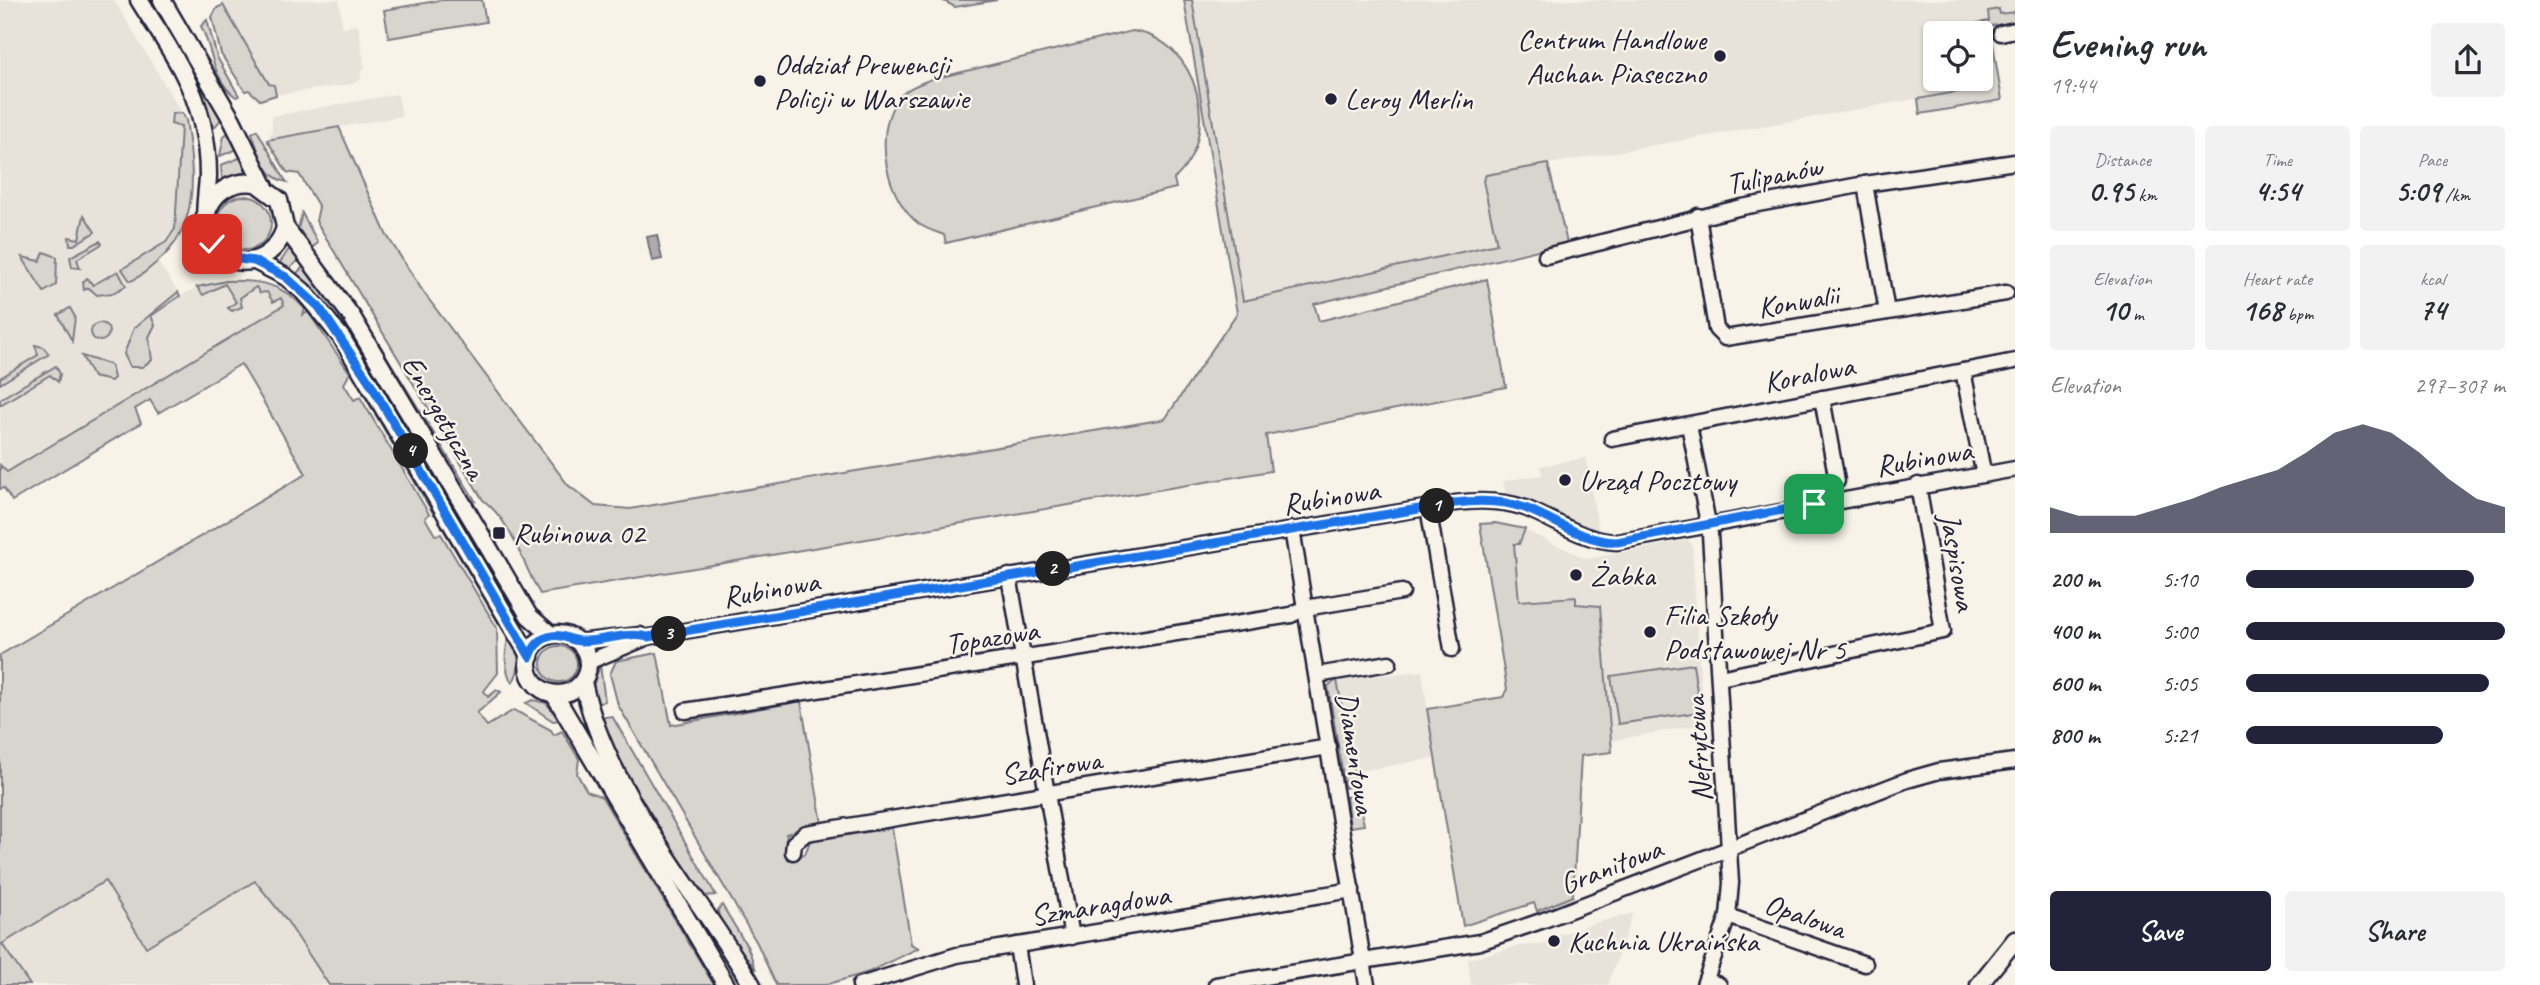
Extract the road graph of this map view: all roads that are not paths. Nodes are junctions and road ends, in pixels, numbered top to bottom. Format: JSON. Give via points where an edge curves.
{"nodes":[{"id":1,"x":139,"y":0,"type":"edge"},
{"id":2,"x":162,"y":0,"type":"edge"},
{"id":3,"x":2015,"y":162,"type":"edge"},
{"id":4,"x":1866,"y":184,"type":"junction"},
{"id":5,"x":265,"y":187,"type":"junction"},
{"id":6,"x":206,"y":216,"type":"junction"},
{"id":7,"x":1698,"y":216,"type":"junction"},
{"id":8,"x":285,"y":227,"type":"junction"},
{"id":9,"x":1546,"y":256,"type":"dead end"},
{"id":10,"x":254,"y":261,"type":"junction"},
{"id":11,"x":2006,"y":293,"type":"dead end"},
{"id":12,"x":1886,"y":312,"type":"junction"},
{"id":13,"x":2015,"y":361,"type":"edge"},
{"id":14,"x":1963,"y":371,"type":"junction"},
{"id":15,"x":1822,"y":398,"type":"junction"},
{"id":16,"x":1689,"y":425,"type":"junction"},
{"id":17,"x":1612,"y":439,"type":"dead end"},
{"id":18,"x":1982,"y":466,"type":"dead end"},
{"id":19,"x":2015,"y":469,"type":"edge"},
{"id":20,"x":1838,"y":481,"type":"dead end"},
{"id":21,"x":1918,"y":485,"type":"junction"},
{"id":22,"x":1428,"y":508,"type":"junction"},
{"id":23,"x":1709,"y":524,"type":"junction"},
{"id":24,"x":1292,"y":529,"type":"junction"},
{"id":25,"x":1009,"y":576,"type":"junction"},
{"id":26,"x":1402,"y":592,"type":"dead end"},
{"id":27,"x":1305,"y":608,"type":"junction"},
{"id":28,"x":551,"y":635,"type":"junction"},
{"id":29,"x":648,"y":637,"type":"junction"},
{"id":30,"x":578,"y":642,"type":"junction"},
{"id":31,"x":1452,"y":649,"type":"dead end"},
{"id":32,"x":530,"y":657,"type":"junction"},
{"id":33,"x":1024,"y":658,"type":"junction"},
{"id":34,"x":588,"y":662,"type":"junction"},
{"id":35,"x":1389,"y":663,"type":"dead end"},
{"id":36,"x":1317,"y":676,"type":"junction"},
{"id":37,"x":1720,"y":678,"type":"junction"},
{"id":38,"x":583,"y":682,"type":"junction"},
{"id":39,"x":554,"y":694,"type":"junction"},
{"id":40,"x":685,"y":711,"type":"dead end"},
{"id":41,"x":1329,"y":747,"type":"junction"},
{"id":42,"x":2015,"y":761,"type":"edge"},
{"id":43,"x":1048,"y":794,"type":"junction"},
{"id":44,"x":1729,"y":850,"type":"junction"},
{"id":45,"x":793,"y":852,"type":"dead end"},
{"id":46,"x":1353,"y":890,"type":"junction"},
{"id":47,"x":1728,"y":916,"type":"junction"},
{"id":48,"x":1072,"y":937,"type":"junction"},
{"id":49,"x":2015,"y":940,"type":"edge"},
{"id":50,"x":1017,"y":946,"type":"junction"},
{"id":51,"x":1364,"y":962,"type":"junction"},
{"id":52,"x":1865,"y":964,"type":"dead end"},
{"id":53,"x":1710,"y":984,"type":"edge"},
{"id":54,"x":726,"y":985,"type":"edge"},
{"id":55,"x":752,"y":985,"type":"edge"},
{"id":56,"x":860,"y":985,"type":"edge"},
{"id":57,"x":1023,"y":985,"type":"edge"},
{"id":58,"x":1216,"y":985,"type":"edge"},
{"id":59,"x":1367,"y":985,"type":"edge"},
{"id":60,"x":1979,"y":985,"type":"edge"}],
"edges":[{"from":1,"to":6,"type":"street","name":"Energetyczna","via":[[195,98],[207,164]]},
{"from":2,"to":5,"type":"street","name":"Energetyczna"},
{"from":3,"to":4,"type":"street","name":"Tulipanów"},
{"from":4,"to":7,"type":"street","name":"Tulipanów"},
{"from":4,"to":12,"type":"street"},
{"from":5,"to":6,"type":"street","via":[[246,182],[228,186],[213,198]]},
{"from":5,"to":8,"type":"street","name":"Energetyczna","via":[[283,208]]},
{"from":6,"to":10,"type":"street","name":"Energetyczna","via":[[208,235],[219,251],[235,261]]},
{"from":7,"to":9,"type":"street","name":"Tulipanów"},
{"from":7,"to":12,"type":"street","name":"Konwalii","via":[[1716,329],[1725,338]]},
{"from":8,"to":10,"type":"street","via":[[272,252]]},
{"from":8,"to":28,"type":"street","name":"Energetyczna","via":[[352,317],[529,616]]},
{"from":10,"to":32,"type":"street","name":"Energetyczna","via":[[303,290],[342,338]]},
{"from":11,"to":12,"type":"street","name":"Konwalii"},
{"from":13,"to":14,"type":"street","name":"Koralowa"},
{"from":14,"to":15,"type":"street","name":"Koralowa"},
{"from":14,"to":18,"type":"street"},
{"from":15,"to":16,"type":"street","name":"Koralowa"},
{"from":15,"to":20,"type":"street"},
{"from":16,"to":17,"type":"street","name":"Koralowa"},
{"from":16,"to":23,"type":"street","name":"Nefrytowa"},
{"from":19,"to":21,"type":"street","name":"Rubinowa"},
{"from":21,"to":23,"type":"street","name":"Rubinowa"},
{"from":21,"to":37,"type":"street","name":"Jaspisowa","via":[[1943,631]]},
{"from":22,"to":23,"type":"street","name":"Rubinowa","via":[[1468,501],[1500,502],[1603,542]]},
{"from":22,"to":24,"type":"street","name":"Rubinowa"},
{"from":22,"to":31,"type":"street"},
{"from":23,"to":37,"type":"street","name":"Nefrytowa"},
{"from":24,"to":25,"type":"street","name":"Rubinowa"},
{"from":24,"to":27,"type":"street","name":"Diamentowa"},
{"from":25,"to":29,"type":"street","name":"Rubinowa"},
{"from":25,"to":33,"type":"street"},
{"from":26,"to":27,"type":"street","name":"Topazowa"},
{"from":27,"to":33,"type":"street","name":"Topazowa","via":[[1291,615]]},
{"from":27,"to":36,"type":"street","name":"Diamentowa"},
{"from":28,"to":30,"type":"street","name":"Energetyczna"},
{"from":28,"to":32,"type":"street","via":[[538,643]]},
{"from":29,"to":30,"type":"street","name":"Rubinowa","via":[[637,634]]},
{"from":29,"to":34,"type":"street","name":"Rubinowa"},
{"from":30,"to":34,"type":"street"},
{"from":32,"to":39,"type":"street","name":"Energetyczna","via":[[533,680]]},
{"from":33,"to":40,"type":"street","name":"Topazowa"},
{"from":33,"to":43,"type":"street"},
{"from":34,"to":38,"type":"street"},
{"from":35,"to":36,"type":"street"},
{"from":36,"to":41,"type":"street","name":"Diamentowa"},
{"from":37,"to":44,"type":"street","name":"Nefrytowa"},
{"from":38,"to":39,"type":"street","via":[[570,692]]},
{"from":38,"to":55,"type":"street","via":[[607,755]]},
{"from":39,"to":54,"type":"street","name":"Energetyczna"},
{"from":41,"to":43,"type":"street","name":"Szafirowa"},
{"from":41,"to":46,"type":"street","name":"Diamentowa"},
{"from":42,"to":44,"type":"street","name":"Granitowa","via":[[1907,780]]},
{"from":43,"to":45,"type":"street","name":"Szafirowa","via":[[806,833],[794,843]]},
{"from":43,"to":48,"type":"street"},
{"from":44,"to":47,"type":"street","name":"Nefrytowa"},
{"from":44,"to":51,"type":"street","name":"Granitowa","via":[[1480,942]]},
{"from":46,"to":48,"type":"street","name":"Szmaragdowa"},
{"from":46,"to":51,"type":"street","name":"Diamentowa"},
{"from":47,"to":52,"type":"street","name":"Opalowa"},
{"from":47,"to":53,"type":"street","name":"Nefrytowa"},
{"from":48,"to":50,"type":"street","name":"Szmaragdowa"},
{"from":49,"to":60,"type":"street"},
{"from":50,"to":56,"type":"street","name":"Szmaragdowa","via":[[957,955]]},
{"from":50,"to":57,"type":"street"},
{"from":51,"to":58,"type":"street","name":"Granitowa"},
{"from":51,"to":59,"type":"street","name":"Diamentowa"}]}
